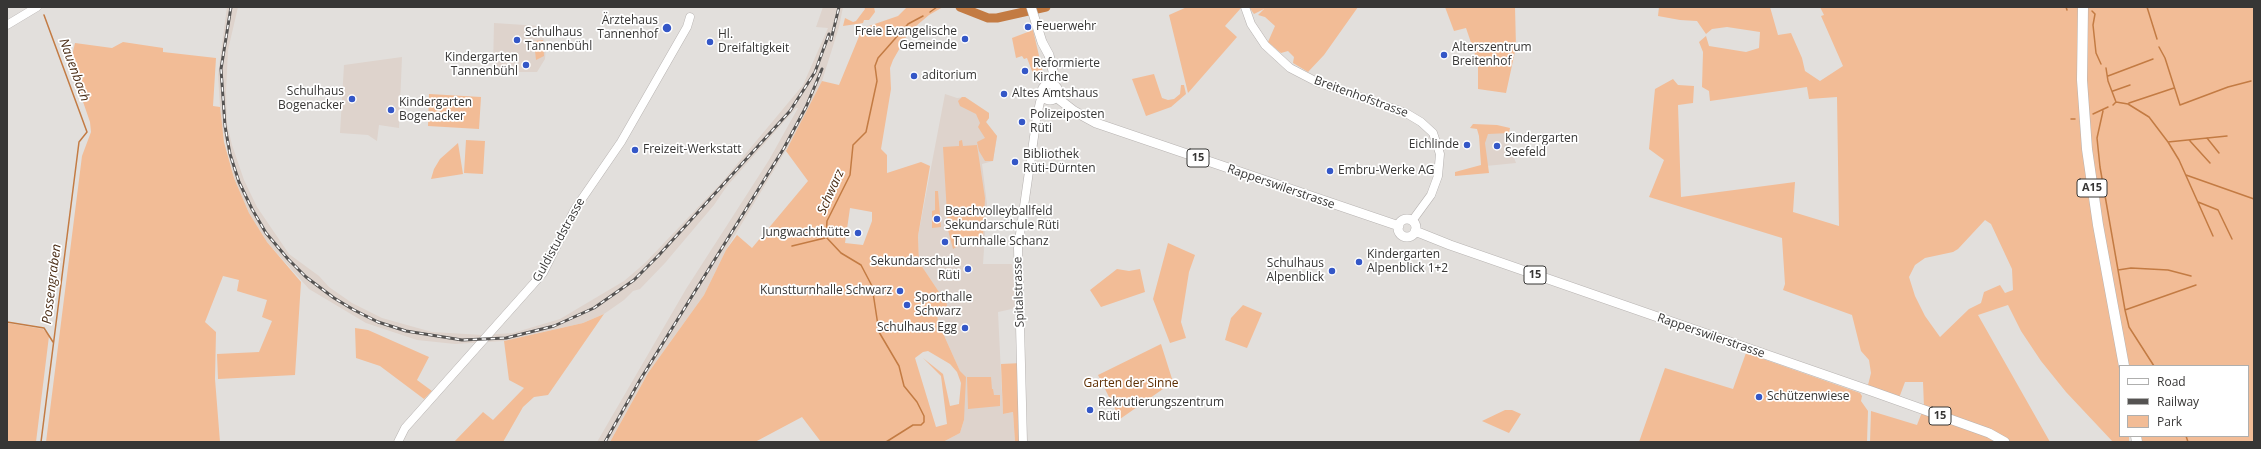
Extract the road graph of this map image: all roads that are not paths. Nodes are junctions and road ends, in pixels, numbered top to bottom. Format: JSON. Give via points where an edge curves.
{"nodes":[{"id":1,"x":1031,"y":7,"type":"edge"},
{"id":2,"x":1245,"y":7,"type":"edge"},
{"id":3,"x":2083,"y":7,"type":"edge"},
{"id":4,"x":33,"y":8,"type":"edge"},
{"id":5,"x":690,"y":17,"type":"dead end"},
{"id":6,"x":7,"y":26,"type":"edge"},
{"id":7,"x":1051,"y":85,"type":"junction"},
{"id":8,"x":1044,"y":97,"type":"junction"},
{"id":9,"x":1056,"y":97,"type":"junction"},
{"id":10,"x":1412,"y":221,"type":"junction"},
{"id":11,"x":1399,"y":226,"type":"junction"},
{"id":12,"x":1415,"y":232,"type":"junction"},
{"id":13,"x":2124,"y":365,"type":"edge"},
{"id":14,"x":398,"y":442,"type":"edge"},
{"id":15,"x":1023,"y":442,"type":"edge"},
{"id":16,"x":2005,"y":442,"type":"edge"}],
"edges":[{"from":1,"to":7,"type":"main road","via":[[1049,55],[1053,71]]},
{"from":2,"to":10,"type":"street","name":"Breitenhofstrasse","via":[[1251,24],[1265,45],[1290,68],[1317,82],[1406,113],[1433,133],[1440,154],[1438,176],[1431,195]]},
{"from":3,"to":13,"type":"highway","number":"A15","via":[[2081,66],[2087,148],[2098,225]]},
{"from":4,"to":6,"type":"street"},
{"from":5,"to":14,"type":"street","name":"Guldistudstrasse","via":[[687,27],[621,142],[575,209],[543,273],[405,428]]},
{"from":7,"to":8,"type":"main road","via":[[1044,88]]},
{"from":7,"to":9,"type":"main road","via":[[1058,91]]},
{"from":8,"to":9,"type":"main road","via":[[1051,100]]},
{"from":8,"to":15,"type":"street","name":"Spitalstrasse","via":[[1036,116],[1018,255]]},
{"from":9,"to":11,"type":"main road","name":"Rapperswilerstrasse","number":"15","via":[[1079,114],[1102,125]]},
{"from":10,"to":11,"type":"main road","via":[[1405,220]]},
{"from":10,"to":12,"type":"main road"},
{"from":11,"to":12,"type":"main road","number":"15","via":[[1403,236],[1410,236]]},
{"from":12,"to":16,"type":"main road","name":"Rapperswilerstrasse","number":"15","via":[[1874,392],[1989,433]]}]}
